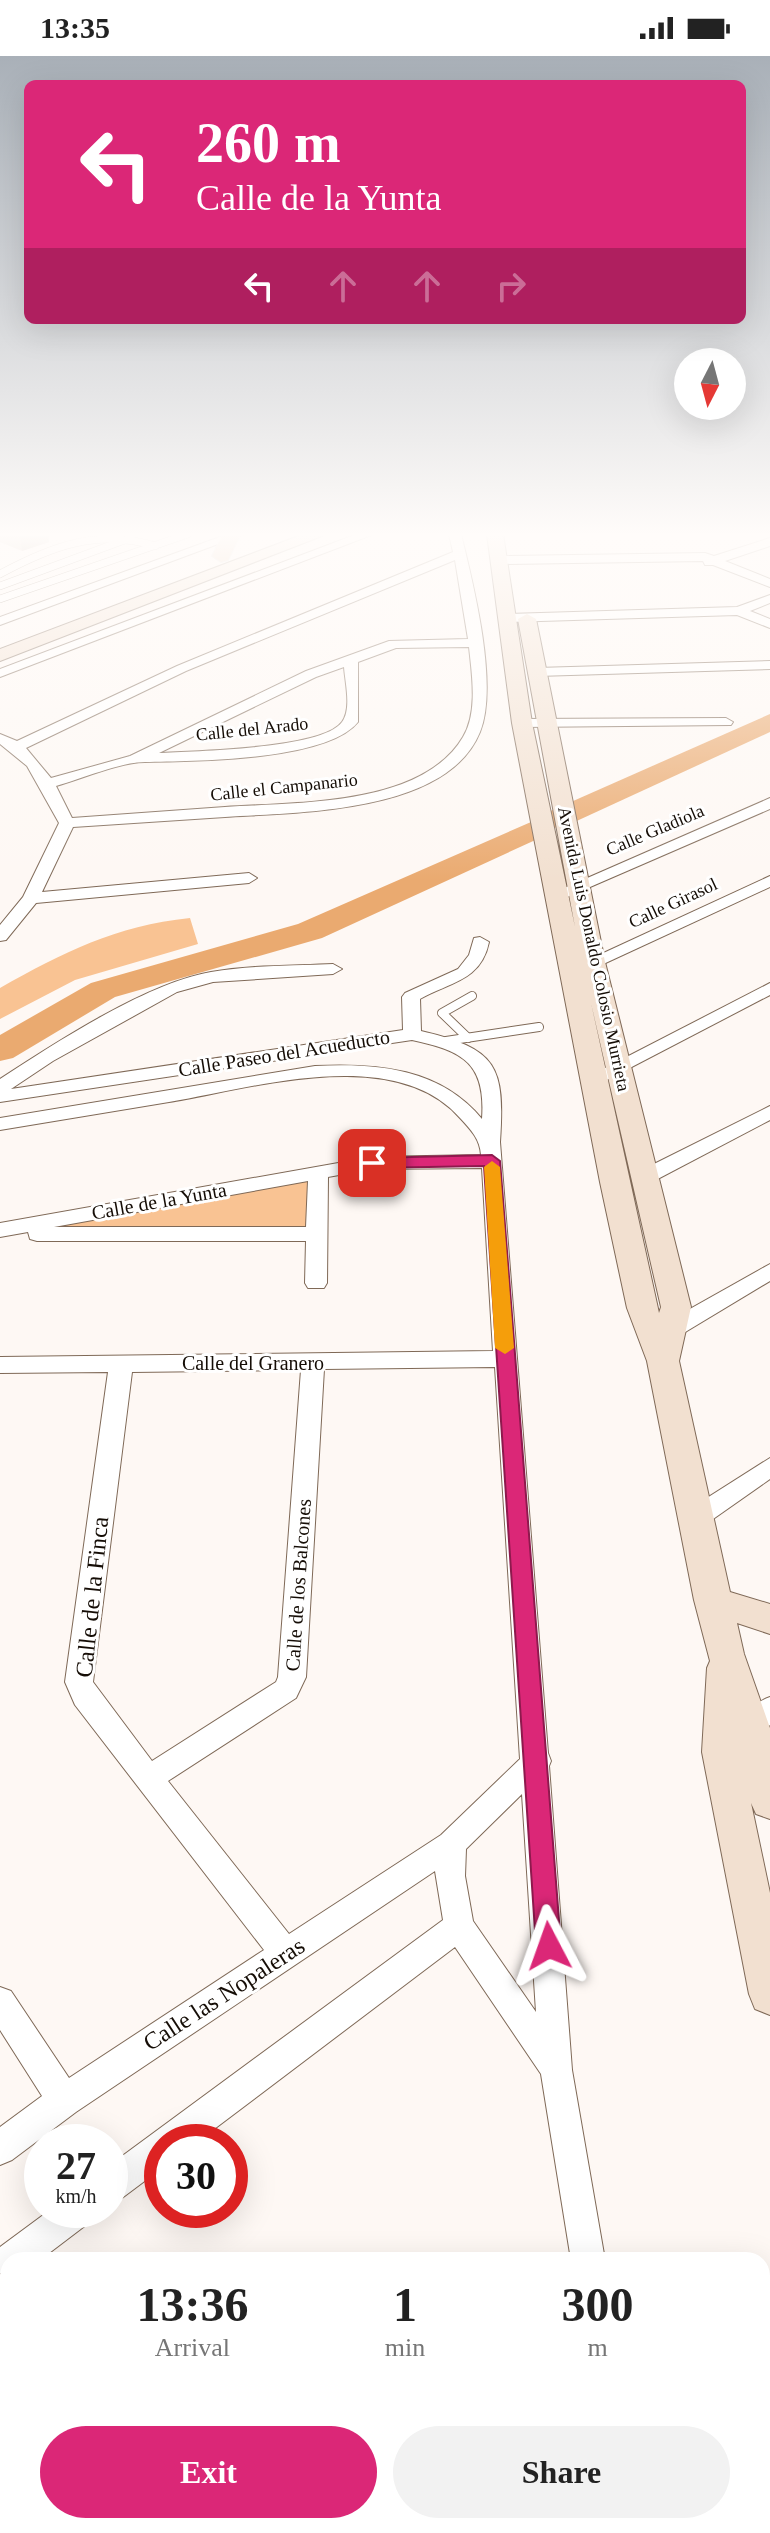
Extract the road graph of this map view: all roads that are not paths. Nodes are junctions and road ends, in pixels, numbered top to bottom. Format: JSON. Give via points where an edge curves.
{"nodes":[{"id":1,"x":41,"y":650,"type":"edge"},
{"id":2,"x":53,"y":650,"type":"edge"},
{"id":3,"x":226,"y":650,"type":"edge"},
{"id":4,"x":381,"y":650,"type":"edge"},
{"id":5,"x":475,"y":650,"type":"edge"},
{"id":6,"x":522,"y":650,"type":"edge"},
{"id":7,"x":529,"y":650,"type":"edge"},
{"id":8,"x":351,"y":660,"type":"junction"},
{"id":9,"x":770,"y":665,"type":"edge"},
{"id":10,"x":1,"y":668,"type":"edge"},
{"id":11,"x":537,"y":672,"type":"junction"},
{"id":12,"x":726,"y":722,"type":"dead end"},
{"id":13,"x":534,"y":723,"type":"junction"},
{"id":14,"x":0,"y":738,"type":"edge"},
{"id":15,"x":18,"y":746,"type":"junction"},
{"id":16,"x":135,"y":759,"type":"junction"},
{"id":17,"x":48,"y":784,"type":"junction"},
{"id":18,"x":770,"y":803,"type":"edge"},
{"id":19,"x":67,"y":823,"type":"junction"},
{"id":20,"x":249,"y":878,"type":"dead end"},
{"id":21,"x":770,"y":881,"type":"edge"},
{"id":22,"x":567,"y":890,"type":"junction"},
{"id":23,"x":31,"y":898,"type":"junction"},
{"id":24,"x":2,"y":931,"type":"edge"},
{"id":25,"x":480,"y":942,"type":"dead end"},
{"id":26,"x":593,"y":962,"type":"junction"},
{"id":27,"x":333,"y":969,"type":"dead end"},
{"id":28,"x":770,"y":988,"type":"edge"},
{"id":29,"x":472,"y":996,"type":"dead end"},
{"id":30,"x":539,"y":1027,"type":"dead end"},
{"id":31,"x":412,"y":1034,"type":"junction"},
{"id":32,"x":388,"y":1036,"type":"junction"},
{"id":33,"x":468,"y":1038,"type":"junction"},
{"id":34,"x":446,"y":1041,"type":"junction"},
{"id":35,"x":617,"y":1068,"type":"junction"},
{"id":36,"x":358,"y":1070,"type":"junction"},
{"id":37,"x":592,"y":1080,"type":"junction"},
{"id":38,"x":0,"y":1087,"type":"edge"},
{"id":39,"x":0,"y":1096,"type":"edge"},
{"id":40,"x":770,"y":1112,"type":"edge"},
{"id":41,"x":0,"y":1124,"type":"edge"},
{"id":42,"x":491,"y":1152,"type":"junction"},
{"id":43,"x":318,"y":1172,"type":"junction"},
{"id":44,"x":643,"y":1178,"type":"junction"},
{"id":45,"x":0,"y":1232,"type":"edge"},
{"id":46,"x":315,"y":1234,"type":"junction"},
{"id":47,"x":770,"y":1271,"type":"edge"},
{"id":48,"x":316,"y":1283,"type":"dead end"},
{"id":49,"x":663,"y":1344,"type":"junction"},
{"id":50,"x":505,"y":1359,"type":"junction"},
{"id":51,"x":313,"y":1363,"type":"junction"},
{"id":52,"x":121,"y":1364,"type":"junction"},
{"id":53,"x":0,"y":1365,"type":"edge"},
{"id":54,"x":770,"y":1467,"type":"edge"},
{"id":55,"x":697,"y":1517,"type":"junction"},
{"id":56,"x":712,"y":1600,"type":"junction"},
{"id":57,"x":770,"y":1619,"type":"edge"},
{"id":58,"x":726,"y":1654,"type":"junction"},
{"id":59,"x":760,"y":1716,"type":"edge"},
{"id":60,"x":721,"y":1752,"type":"junction"},
{"id":61,"x":537,"y":1761,"type":"junction"},
{"id":62,"x":147,"y":1779,"type":"junction"},
{"id":63,"x":770,"y":1802,"type":"edge"},
{"id":64,"x":451,"y":1844,"type":"junction"},
{"id":65,"x":459,"y":1926,"type":"junction"},
{"id":66,"x":286,"y":1954,"type":"junction"},
{"id":67,"x":770,"y":1994,"type":"edge"},
{"id":68,"x":0,"y":2002,"type":"edge"},
{"id":69,"x":556,"y":2070,"type":"junction"},
{"id":70,"x":64,"y":2100,"type":"junction"},
{"id":71,"x":194,"y":2124,"type":"edge"},
{"id":72,"x":0,"y":2148,"type":"edge"},
{"id":73,"x":54,"y":2228,"type":"edge"},
{"id":74,"x":22,"y":2252,"type":"edge"},
{"id":75,"x":587,"y":2252,"type":"edge"}],
"edges":[{"from":1,"to":10,"type":"street"},
{"from":2,"to":10,"type":"street"},
{"from":3,"to":15,"type":"street","via":[[103,702]]},
{"from":4,"to":8,"type":"street","name":"Calle del Arado"},
{"from":5,"to":19,"type":"street","name":"Calle el Campanario","via":[[479,705],[474,733],[456,756],[412,785],[340,804]]},
{"from":6,"to":13,"type":"street","name":"Avenida Luis Donaldo Colosio Murrieta"},
{"from":7,"to":11,"type":"street","name":"Avenida Luis Donaldo Colosio Murrieta"},
{"from":8,"to":16,"type":"street","name":"Calle del Arado"},
{"from":8,"to":16,"type":"street","name":"Calle del Arado","via":[[352,721],[343,731],[300,747]]},
{"from":9,"to":11,"type":"street"},
{"from":11,"to":13,"type":"street","name":"Avenida Luis Donaldo Colosio Murrieta"},
{"from":12,"to":13,"type":"street"},
{"from":13,"to":22,"type":"street","name":"Avenida Luis Donaldo Colosio Murrieta"},
{"from":14,"to":15,"type":"street"},
{"from":15,"to":17,"type":"street"},
{"from":16,"to":17,"type":"street","name":"Calle del Arado"},
{"from":17,"to":19,"type":"street"},
{"from":18,"to":22,"type":"street","name":"Calle Gladiola"},
{"from":19,"to":23,"type":"street"},
{"from":20,"to":23,"type":"street"},
{"from":21,"to":26,"type":"street","name":"Calle Girasol"},
{"from":22,"to":26,"type":"street","name":"Avenida Luis Donaldo Colosio Murrieta"},
{"from":22,"to":37,"type":"street","name":"Avenida Luis Donaldo Colosio Murrieta"},
{"from":23,"to":24,"type":"street"},
{"from":25,"to":31,"type":"street","via":[[479,957],[465,973],[411,997]]},
{"from":26,"to":35,"type":"street","name":"Avenida Luis Donaldo Colosio Murrieta"},
{"from":27,"to":38,"type":"street","via":[[212,977],[171,988]]},
{"from":28,"to":35,"type":"street"},
{"from":29,"to":33,"type":"lane","via":[[442,1013]]},
{"from":30,"to":33,"type":"lane"},
{"from":31,"to":32,"type":"street","name":"Calle Paseo del Acueducto"},
{"from":31,"to":34,"type":"street","name":"Calle Paseo del Acueducto"},
{"from":32,"to":36,"type":"street","via":[[364,1052]]},
{"from":32,"to":39,"type":"street","name":"Calle Paseo del Acueducto"},
{"from":33,"to":34,"type":"lane"},
{"from":34,"to":42,"type":"street","name":"Calle Paseo del Acueducto","via":[[485,1069],[491,1082]]},
{"from":35,"to":37,"type":"street"},
{"from":35,"to":44,"type":"street","name":"Avenida Luis Donaldo Colosio Murrieta"},
{"from":36,"to":41,"type":"street","name":"Calle Paseo del Acueducto","via":[[315,1072]]},
{"from":36,"to":42,"type":"street","name":"Calle Paseo del Acueducto","via":[[435,1088],[458,1103]]},
{"from":37,"to":49,"type":"street","name":"Avenida Luis Donaldo Colosio Murrieta","via":[[642,1308]]},
{"from":40,"to":44,"type":"street"},
{"from":42,"to":43,"type":"street","name":"Calle de la Yunta"},
{"from":42,"to":50,"type":"street","name":"Calle Paseo del Acueducto"},
{"from":43,"to":45,"type":"street","name":"Calle de la Yunta"},
{"from":43,"to":46,"type":"street"},
{"from":44,"to":49,"type":"street","name":"Avenida Luis Donaldo Colosio Murrieta","via":[[676,1307]]},
{"from":45,"to":46,"type":"street","name":"Calle de la Yunta"},
{"from":46,"to":48,"type":"street"},
{"from":47,"to":49,"type":"street"},
{"from":49,"to":55,"type":"street","name":"Avenida Luis Donaldo Colosio Murrieta"},
{"from":50,"to":51,"type":"street","name":"Calle del Granero"},
{"from":50,"to":61,"type":"street","name":"Calle Paseo del Acueducto"},
{"from":51,"to":52,"type":"street","name":"Calle del Granero"},
{"from":51,"to":62,"type":"street","name":"Calle de los Balcones","via":[[292,1677],[286,1690]]},
{"from":52,"to":53,"type":"street","name":"Calle del Granero"},
{"from":52,"to":62,"type":"street","name":"Calle de la Finca","via":[[79,1682]]},
{"from":54,"to":55,"type":"street"},
{"from":55,"to":56,"type":"street","name":"Avenida Luis Donaldo Colosio Murrieta"},
{"from":56,"to":57,"type":"street"},
{"from":56,"to":58,"type":"street","name":"Avenida Luis Donaldo Colosio Murrieta"},
{"from":58,"to":59,"type":"street","name":"Avenida Luis Donaldo Colosio Murrieta"},
{"from":58,"to":60,"type":"street","name":"Avenida Luis Donaldo Colosio Murrieta"},
{"from":59,"to":60,"type":"street"},
{"from":59,"to":63,"type":"street","name":"Avenida Luis Donaldo Colosio Murrieta"},
{"from":60,"to":67,"type":"street","name":"Avenida Luis Donaldo Colosio Murrieta"},
{"from":61,"to":64,"type":"street"},
{"from":61,"to":69,"type":"street","name":"Calle Paseo del Acueducto"},
{"from":62,"to":66,"type":"street","name":"Calle de la Finca"},
{"from":64,"to":65,"type":"street","name":"Calle Paseo del Acueducto","via":[[450,1876]]},
{"from":64,"to":66,"type":"street","name":"Calle las Nopaleras"},
{"from":65,"to":69,"type":"street","name":"Calle Paseo del Acueducto"},
{"from":65,"to":71,"type":"street"},
{"from":66,"to":70,"type":"street","name":"Calle las Nopaleras"},
{"from":68,"to":70,"type":"street"},
{"from":69,"to":75,"type":"street","name":"Calle Paseo del Acueducto"},
{"from":70,"to":72,"type":"street","name":"Calle las Nopaleras"},
{"from":73,"to":74,"type":"street"}]}
